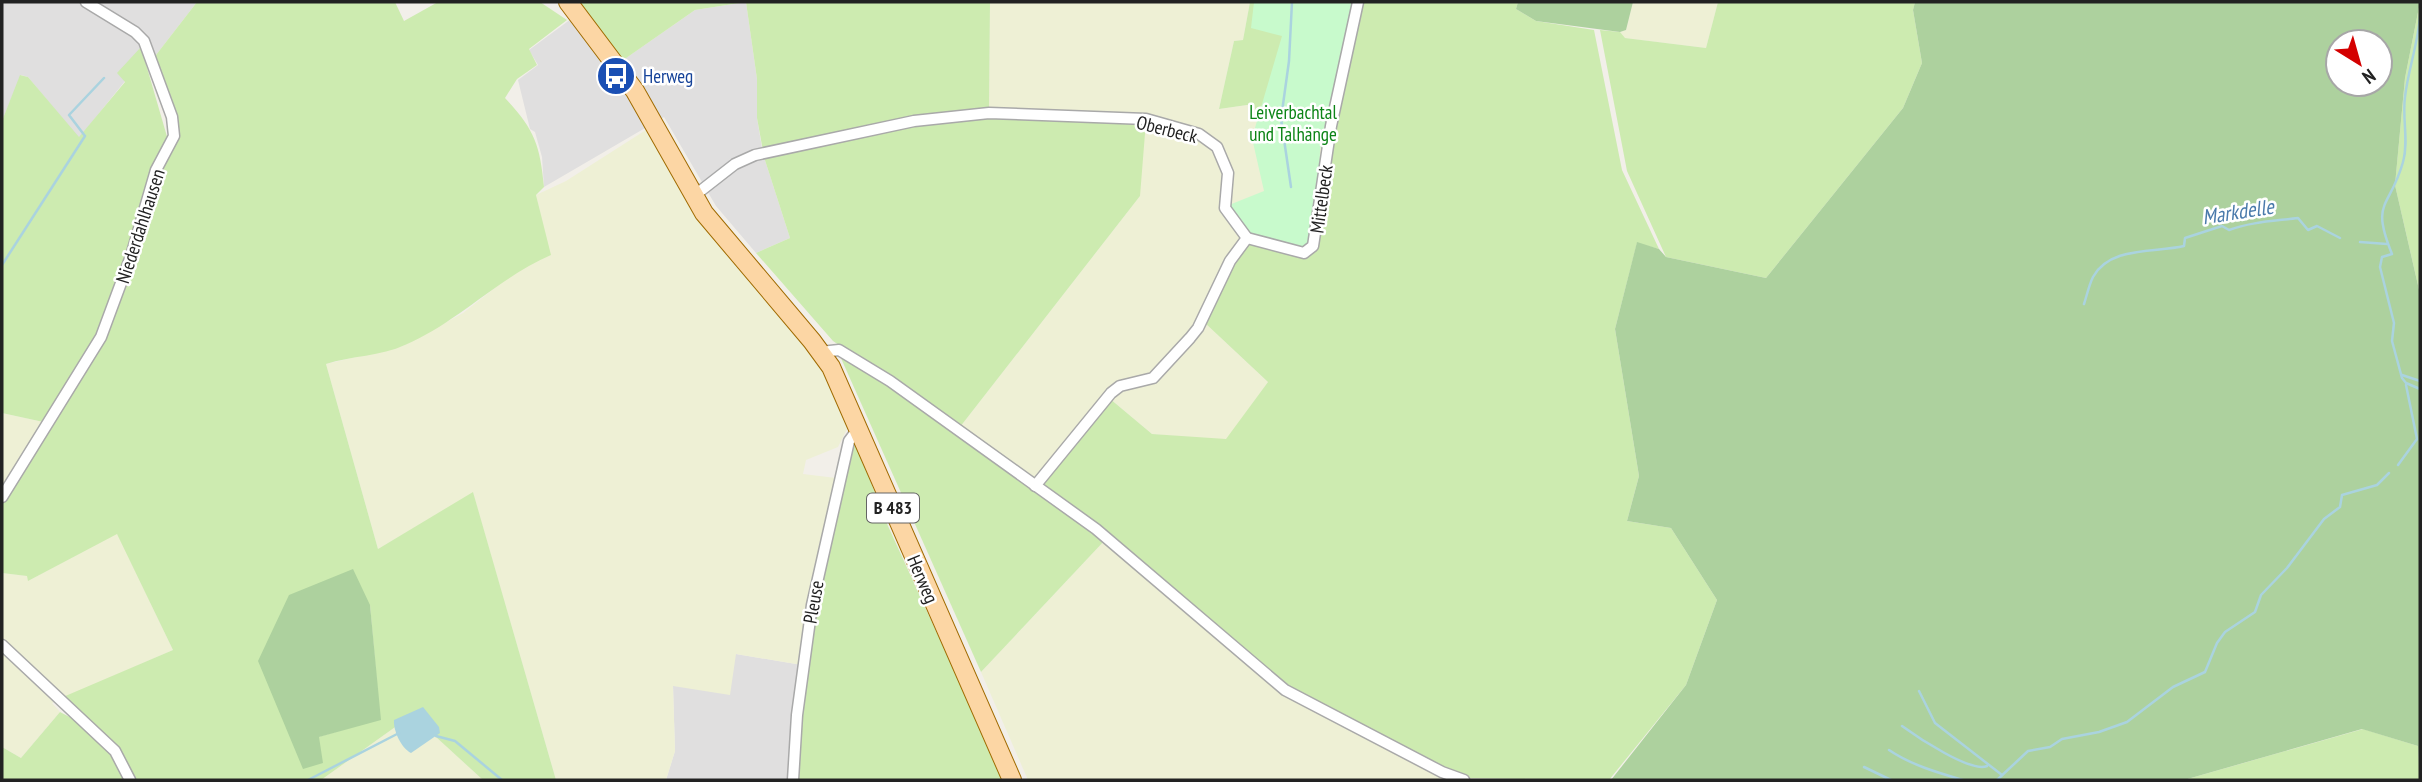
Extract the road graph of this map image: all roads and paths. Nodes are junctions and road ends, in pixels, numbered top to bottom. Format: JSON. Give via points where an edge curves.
{"nodes":[{"id":1,"x":86,"y":2,"type":"edge"},
{"id":2,"x":568,"y":2,"type":"edge"},
{"id":3,"x":1358,"y":2,"type":"edge"},
{"id":4,"x":694,"y":196,"type":"junction"},
{"id":5,"x":1247,"y":238,"type":"junction"},
{"id":6,"x":821,"y":352,"type":"junction"},
{"id":7,"x":858,"y":429,"type":"junction"},
{"id":8,"x":1035,"y":486,"type":"junction"},
{"id":9,"x":2,"y":497,"type":"edge"},
{"id":10,"x":2,"y":645,"type":"edge"},
{"id":11,"x":130,"y":780,"type":"edge"},
{"id":12,"x":793,"y":780,"type":"edge"},
{"id":13,"x":1012,"y":780,"type":"edge"},
{"id":14,"x":1464,"y":780,"type":"edge"}],
"edges":[{"from":1,"to":9,"type":"street","name":"Niederdahlhausen","via":[[144,41],[175,130],[156,170],[101,337]]},
{"from":2,"to":4,"type":"main road","name":"Herweg","number":"B 483","via":[[635,91]]},
{"from":3,"to":5,"type":"street","name":"Mittelbeck","via":[[1331,126],[1313,246],[1304,253]]},
{"from":4,"to":5,"type":"street","name":"Oberbeck","via":[[735,164],[755,155],[914,121],[989,113],[1146,119],[1199,134],[1217,147],[1228,173],[1225,208]]},
{"from":4,"to":6,"type":"main road","name":"Herweg","number":"B 483","via":[[720,234]]},
{"from":5,"to":8,"type":"street","via":[[1230,261],[1198,328],[1153,378],[1119,386],[1111,393]]},
{"from":6,"to":7,"type":"main road","name":"Herweg","number":"B 483"},
{"from":6,"to":8,"type":"street","via":[[839,350],[890,381]]},
{"from":7,"to":12,"type":"street","name":"Pleuse","via":[[849,441],[819,567],[797,715]]},
{"from":7,"to":13,"type":"main road","name":"Herweg","number":"B 483"},
{"from":8,"to":14,"type":"street","via":[[1119,548],[1285,690]]},
{"from":10,"to":11,"type":"street","via":[[115,751]]}]}
